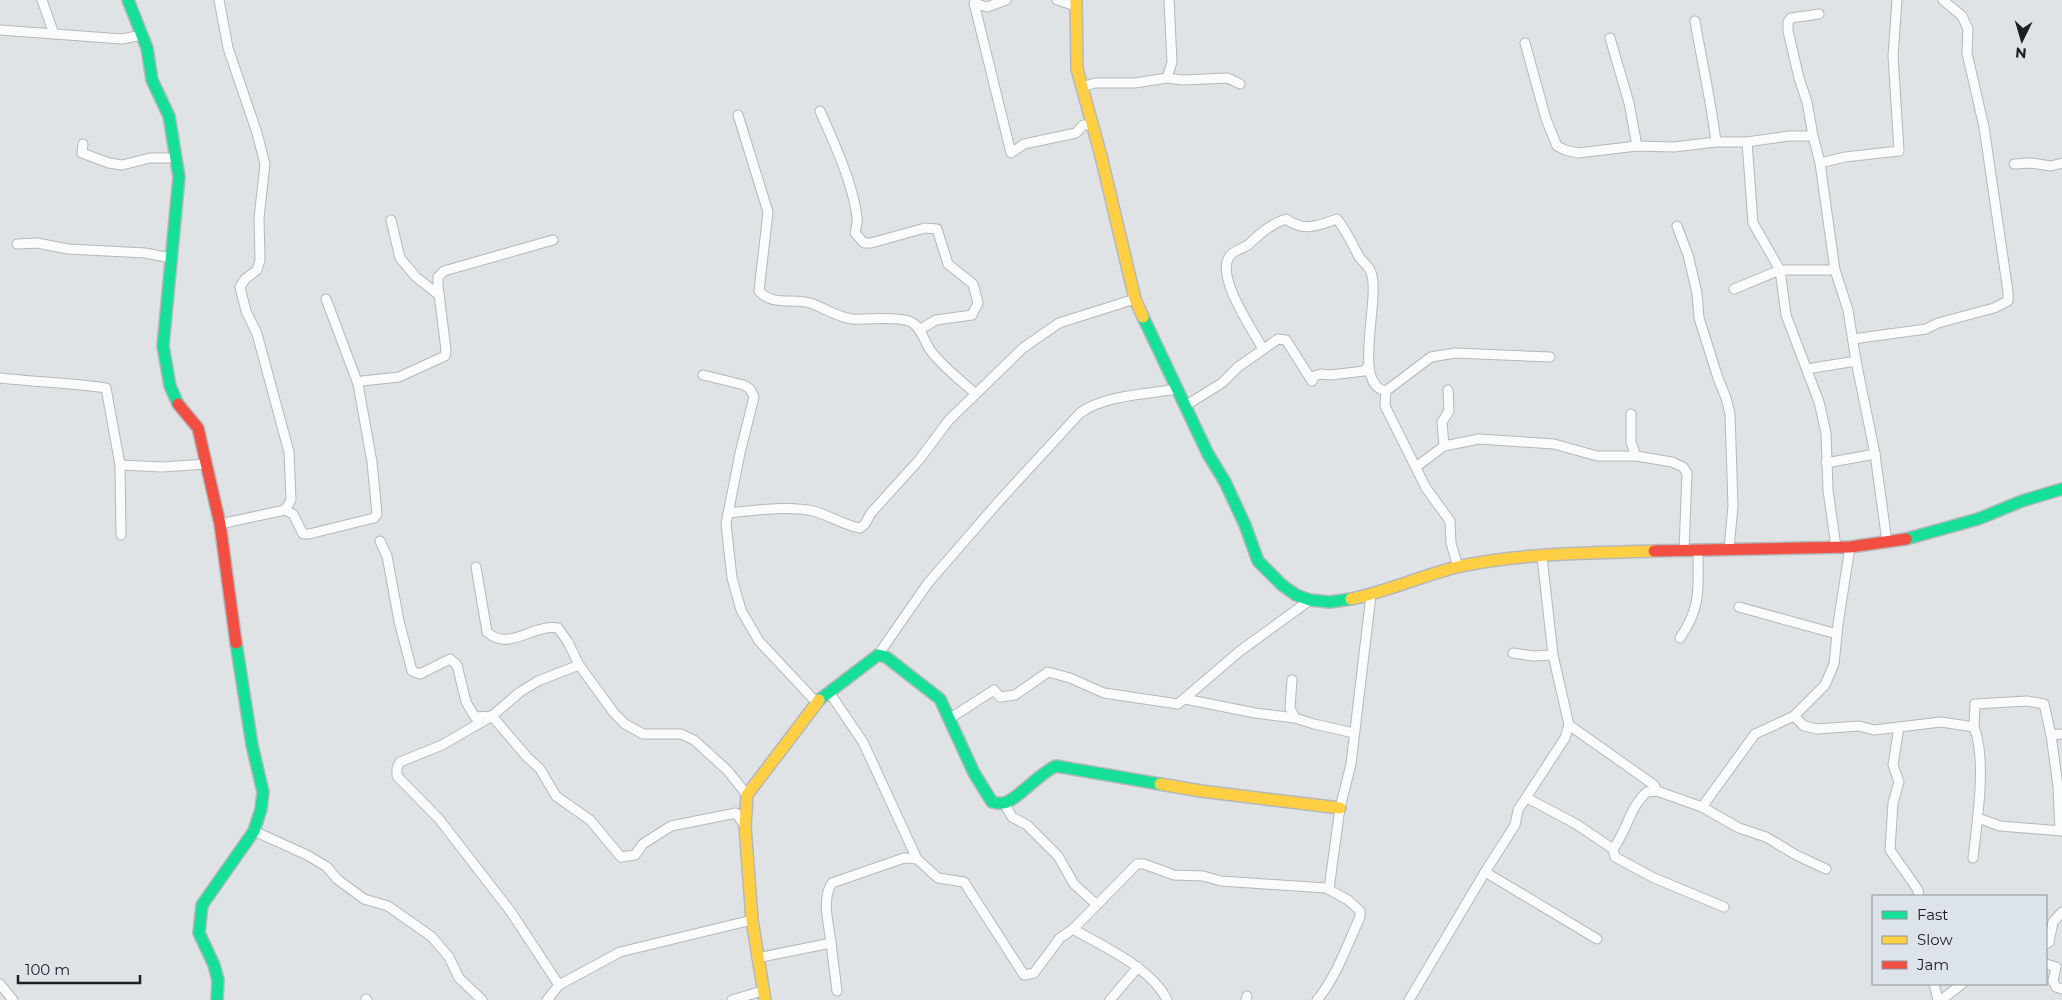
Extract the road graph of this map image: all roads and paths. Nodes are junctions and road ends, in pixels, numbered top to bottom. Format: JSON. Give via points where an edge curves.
{"nodes":[{"id":1,"x":42,"y":0,"type":"edge"},
{"id":2,"x":128,"y":0,"type":"edge"},
{"id":3,"x":219,"y":0,"type":"edge"},
{"id":4,"x":1006,"y":0,"type":"edge"},
{"id":5,"x":1057,"y":0,"type":"edge"},
{"id":6,"x":1169,"y":0,"type":"edge"},
{"id":7,"x":1897,"y":0,"type":"edge"},
{"id":8,"x":1943,"y":0,"type":"edge"},
{"id":9,"x":1076,"y":3,"type":"edge"},
{"id":10,"x":1819,"y":14,"type":"dead end"},
{"id":11,"x":1695,"y":21,"type":"dead end"},
{"id":12,"x":0,"y":30,"type":"edge"},
{"id":13,"x":54,"y":34,"type":"junction"},
{"id":14,"x":142,"y":35,"type":"junction"},
{"id":15,"x":1610,"y":38,"type":"dead end"},
{"id":16,"x":1525,"y":43,"type":"dead end"},
{"id":17,"x":1167,"y":78,"type":"junction"},
{"id":18,"x":1240,"y":84,"type":"dead end"},
{"id":19,"x":1082,"y":87,"type":"junction"},
{"id":20,"x":820,"y":111,"type":"dead end"},
{"id":21,"x":738,"y":115,"type":"dead end"},
{"id":22,"x":1092,"y":125,"type":"junction"},
{"id":23,"x":1813,"y":136,"type":"junction"},
{"id":24,"x":1716,"y":142,"type":"junction"},
{"id":25,"x":1747,"y":142,"type":"junction"},
{"id":26,"x":83,"y":144,"type":"dead end"},
{"id":27,"x":1637,"y":146,"type":"junction"},
{"id":28,"x":176,"y":158,"type":"junction"},
{"id":29,"x":2062,"y":162,"type":"edge"},
{"id":30,"x":1820,"y":164,"type":"junction"},
{"id":31,"x":2014,"y":164,"type":"dead end"},
{"id":32,"x":391,"y":220,"type":"dead end"},
{"id":33,"x":1677,"y":226,"type":"dead end"},
{"id":34,"x":553,"y":240,"type":"dead end"},
{"id":35,"x":17,"y":244,"type":"dead end"},
{"id":36,"x":171,"y":258,"type":"junction"},
{"id":37,"x":1780,"y":270,"type":"junction"},
{"id":38,"x":1835,"y":270,"type":"junction"},
{"id":39,"x":1734,"y":289,"type":"dead end"},
{"id":40,"x":438,"y":295,"type":"junction"},
{"id":41,"x":326,"y":299,"type":"dead end"},
{"id":42,"x":1135,"y":299,"type":"junction"},
{"id":43,"x":919,"y":330,"type":"junction"},
{"id":44,"x":1853,"y":339,"type":"junction"},
{"id":45,"x":1263,"y":348,"type":"junction"},
{"id":46,"x":1550,"y":357,"type":"dead end"},
{"id":47,"x":1856,"y":361,"type":"junction"},
{"id":48,"x":1368,"y":366,"type":"junction"},
{"id":49,"x":1807,"y":369,"type":"junction"},
{"id":50,"x":703,"y":375,"type":"dead end"},
{"id":51,"x":0,"y":378,"type":"edge"},
{"id":52,"x":358,"y":384,"type":"junction"},
{"id":53,"x":1178,"y":389,"type":"junction"},
{"id":54,"x":1386,"y":390,"type":"junction"},
{"id":55,"x":1448,"y":390,"type":"dead end"},
{"id":56,"x":975,"y":393,"type":"junction"},
{"id":57,"x":1185,"y":406,"type":"junction"},
{"id":58,"x":1631,"y":414,"type":"dead end"},
{"id":59,"x":1444,"y":446,"type":"junction"},
{"id":60,"x":1875,"y":454,"type":"junction"},
{"id":61,"x":1636,"y":456,"type":"junction"},
{"id":62,"x":1826,"y":463,"type":"junction"},
{"id":63,"x":207,"y":464,"type":"junction"},
{"id":64,"x":120,"y":465,"type":"junction"},
{"id":65,"x":1416,"y":467,"type":"junction"},
{"id":66,"x":2062,"y":489,"type":"edge"},
{"id":67,"x":285,"y":510,"type":"junction"},
{"id":68,"x":728,"y":513,"type":"junction"},
{"id":69,"x":220,"y":524,"type":"junction"},
{"id":70,"x":121,"y":535,"type":"dead end"},
{"id":71,"x":380,"y":542,"type":"dead end"},
{"id":72,"x":1887,"y":542,"type":"junction"},
{"id":73,"x":1836,"y":547,"type":"junction"},
{"id":74,"x":1729,"y":548,"type":"junction"},
{"id":75,"x":1850,"y":548,"type":"junction"},
{"id":76,"x":1684,"y":551,"type":"junction"},
{"id":77,"x":1698,"y":551,"type":"junction"},
{"id":78,"x":1542,"y":558,"type":"junction"},
{"id":79,"x":476,"y":567,"type":"dead end"},
{"id":80,"x":1458,"y":567,"type":"junction"},
{"id":81,"x":1371,"y":595,"type":"junction"},
{"id":82,"x":1310,"y":600,"type":"junction"},
{"id":83,"x":1739,"y":607,"type":"dead end"},
{"id":84,"x":1837,"y":634,"type":"junction"},
{"id":85,"x":1680,"y":638,"type":"dead end"},
{"id":86,"x":1513,"y":653,"type":"dead end"},
{"id":87,"x":878,"y":655,"type":"junction"},
{"id":88,"x":1553,"y":655,"type":"junction"},
{"id":89,"x":579,"y":665,"type":"junction"},
{"id":90,"x":1292,"y":680,"type":"dead end"},
{"id":91,"x":829,"y":692,"type":"junction"},
{"id":92,"x":1185,"y":699,"type":"junction"},
{"id":93,"x":816,"y":702,"type":"junction"},
{"id":94,"x":492,"y":716,"type":"junction"},
{"id":95,"x":1794,"y":716,"type":"junction"},
{"id":96,"x":1295,"y":718,"type":"junction"},
{"id":97,"x":949,"y":719,"type":"junction"},
{"id":98,"x":1569,"y":725,"type":"junction"},
{"id":99,"x":1898,"y":727,"type":"junction"},
{"id":100,"x":1974,"y":727,"type":"junction"},
{"id":101,"x":1354,"y":733,"type":"junction"},
{"id":102,"x":2062,"y":734,"type":"edge"},
{"id":103,"x":2051,"y":735,"type":"junction"},
{"id":104,"x":1657,"y":791,"type":"junction"},
{"id":105,"x":746,"y":795,"type":"junction"},
{"id":106,"x":1527,"y":798,"type":"junction"},
{"id":107,"x":1004,"y":803,"type":"junction"},
{"id":108,"x":1702,"y":807,"type":"junction"},
{"id":109,"x":1340,"y":808,"type":"junction"},
{"id":110,"x":1978,"y":818,"type":"junction"},
{"id":111,"x":745,"y":826,"type":"junction"},
{"id":112,"x":254,"y":831,"type":"junction"},
{"id":113,"x":2061,"y":831,"type":"edge"},
{"id":114,"x":1613,"y":849,"type":"junction"},
{"id":115,"x":1973,"y":858,"type":"dead end"},
{"id":116,"x":917,"y":859,"type":"junction"},
{"id":117,"x":1826,"y":869,"type":"dead end"},
{"id":118,"x":1486,"y":872,"type":"junction"},
{"id":119,"x":1329,"y":889,"type":"junction"},
{"id":120,"x":1919,"y":895,"type":"edge"},
{"id":121,"x":1097,"y":905,"type":"junction"},
{"id":122,"x":1724,"y":906,"type":"dead end"},
{"id":123,"x":2062,"y":912,"type":"edge"},
{"id":124,"x":752,"y":920,"type":"junction"},
{"id":125,"x":2062,"y":924,"type":"edge"},
{"id":126,"x":1073,"y":929,"type":"junction"},
{"id":127,"x":2049,"y":932,"type":"edge"},
{"id":128,"x":1597,"y":939,"type":"dead end"},
{"id":129,"x":831,"y":943,"type":"junction"},
{"id":130,"x":757,"y":958,"type":"junction"},
{"id":131,"x":2047,"y":964,"type":"edge"},
{"id":132,"x":1138,"y":967,"type":"junction"},
{"id":133,"x":0,"y":984,"type":"edge"},
{"id":134,"x":559,"y":985,"type":"junction"},
{"id":135,"x":1934,"y":985,"type":"edge"},
{"id":136,"x":1961,"y":985,"type":"edge"},
{"id":137,"x":2062,"y":988,"type":"edge"},
{"id":138,"x":837,"y":991,"type":"dead end"},
{"id":139,"x":763,"y":995,"type":"edge"},
{"id":140,"x":13,"y":1000,"type":"edge"},
{"id":141,"x":217,"y":1000,"type":"edge"},
{"id":142,"x":482,"y":1000,"type":"edge"},
{"id":143,"x":547,"y":1000,"type":"edge"},
{"id":144,"x":732,"y":1000,"type":"edge"},
{"id":145,"x":1110,"y":1000,"type":"edge"},
{"id":146,"x":1167,"y":1000,"type":"edge"},
{"id":147,"x":1317,"y":1000,"type":"edge"},
{"id":148,"x":1409,"y":1000,"type":"edge"},
{"id":149,"x":1940,"y":1000,"type":"edge"}],
"edges":[{"from":1,"to":13,"type":"street"},
{"from":2,"to":14,"type":"street"},
{"from":3,"to":67,"type":"street","via":[[228,48],[265,164],[259,218],[260,260],[257,270],[240,287],[289,452],[291,500]]},
{"from":4,"to":22,"type":"street","via":[[987,7],[974,3],[1012,153],[1024,144],[1076,133],[1083,126]]},
{"from":5,"to":9,"type":"street"},
{"from":6,"to":17,"type":"street","via":[[1172,62]]},
{"from":7,"to":30,"type":"street","via":[[1893,56],[1899,151],[1845,156]]},
{"from":8,"to":44,"type":"street","via":[[1962,16],[1968,29],[1968,53],[1984,126],[2008,301],[1926,329]]},
{"from":9,"to":19,"type":"street","via":[[1077,69]]},
{"from":10,"to":23,"type":"street","via":[[1792,18],[1788,22]]},
{"from":11,"to":24,"type":"street"},
{"from":12,"to":13,"type":"street"},
{"from":13,"to":14,"type":"street","via":[[122,39]]},
{"from":14,"to":28,"type":"street","via":[[152,80],[169,116]]},
{"from":15,"to":27,"type":"street","via":[[1629,103]]},
{"from":16,"to":27,"type":"street","via":[[1557,146],[1578,153]]},
{"from":17,"to":18,"type":"street","via":[[1228,78]]},
{"from":17,"to":19,"type":"street","via":[[1135,83],[1095,83]]},
{"from":19,"to":22,"type":"street"},
{"from":20,"to":43,"type":"street","via":[[836,146],[858,219],[854,233],[864,242],[871,243],[925,228],[938,229],[948,264],[973,284],[978,303],[972,315],[936,320]]},
{"from":21,"to":43,"type":"street","via":[[768,212],[759,291],[764,297],[797,300],[850,319],[910,322]]},
{"from":22,"to":42,"type":"street"},
{"from":23,"to":25,"type":"street"},
{"from":23,"to":30,"type":"street"},
{"from":24,"to":25,"type":"street"},
{"from":24,"to":27,"type":"street","via":[[1674,147]]},
{"from":25,"to":37,"type":"street","via":[[1753,223]]},
{"from":26,"to":28,"type":"street","via":[[82,153],[108,163],[122,165],[150,158]]},
{"from":28,"to":36,"type":"street","via":[[179,177]]},
{"from":29,"to":31,"type":"street","via":[[2051,166]]},
{"from":30,"to":38,"type":"street"},
{"from":32,"to":40,"type":"street","via":[[400,258]]},
{"from":33,"to":74,"type":"street","via":[[1688,255],[1699,318],[1730,414],[1733,506]]},
{"from":34,"to":40,"type":"street","via":[[444,271],[438,278]]},
{"from":35,"to":36,"type":"street","via":[[37,243],[68,249],[145,253]]},
{"from":36,"to":63,"type":"street","via":[[163,346],[173,392],[178,405],[198,428]]},
{"from":37,"to":38,"type":"street"},
{"from":37,"to":39,"type":"street"},
{"from":37,"to":49,"type":"street","via":[[1786,315]]},
{"from":38,"to":44,"type":"street"},
{"from":40,"to":52,"type":"street","via":[[446,350],[444,356],[399,377]]},
{"from":41,"to":52,"type":"street"},
{"from":42,"to":53,"type":"street"},
{"from":42,"to":56,"type":"street","via":[[1059,324],[1023,348]]},
{"from":43,"to":56,"type":"street","via":[[930,350]]},
{"from":44,"to":47,"type":"street"},
{"from":45,"to":48,"type":"street","via":[[1278,339],[1286,340],[1312,381],[1314,376],[1321,374],[1364,371]]},
{"from":45,"to":48,"type":"street","via":[[1226,278],[1225,263],[1230,255],[1243,249],[1275,223],[1286,219],[1305,228],[1337,219],[1350,236],[1359,257],[1371,270],[1374,305]]},
{"from":45,"to":57,"type":"street","via":[[1222,383]]},
{"from":46,"to":54,"type":"street","via":[[1455,352],[1431,357]]},
{"from":47,"to":49,"type":"street"},
{"from":47,"to":60,"type":"street"},
{"from":48,"to":54,"type":"street","via":[[1372,380],[1381,390]]},
{"from":49,"to":62,"type":"street","via":[[1820,402],[1826,433]]},
{"from":50,"to":68,"type":"street","via":[[744,385],[754,397]]},
{"from":51,"to":64,"type":"street","via":[[106,388]]},
{"from":52,"to":67,"type":"street","via":[[372,462],[377,514],[374,518],[303,534],[293,514]]},
{"from":53,"to":57,"type":"street"},
{"from":53,"to":87,"type":"street","via":[[1103,401],[1080,413],[928,583]]},
{"from":54,"to":65,"type":"street","via":[[1384,406]]},
{"from":55,"to":59,"type":"street","via":[[1449,411],[1442,422]]},
{"from":56,"to":68,"type":"street","via":[[860,528],[813,511]]},
{"from":57,"to":82,"type":"street","via":[[1225,482],[1258,562],[1282,585]]},
{"from":58,"to":61,"type":"street","via":[[1631,442]]},
{"from":59,"to":61,"type":"street","via":[[1480,439],[1508,440],[1554,444],[1597,456]]},
{"from":59,"to":65,"type":"street"},
{"from":60,"to":62,"type":"street"},
{"from":60,"to":72,"type":"street"},
{"from":61,"to":76,"type":"street","via":[[1684,467],[1687,473]]},
{"from":62,"to":73,"type":"street"},
{"from":63,"to":64,"type":"street"},
{"from":63,"to":69,"type":"street"},
{"from":64,"to":70,"type":"street"},
{"from":65,"to":80,"type":"street","via":[[1426,488],[1450,521],[1451,543]]},
{"from":66,"to":72,"type":"street","via":[[1969,521]]},
{"from":67,"to":69,"type":"street"},
{"from":68,"to":93,"type":"street","via":[[726,524],[732,578],[741,610],[759,641]]},
{"from":69,"to":112,"type":"street","via":[[244,698],[263,792]]},
{"from":71,"to":94,"type":"street","via":[[387,556],[412,671],[420,674],[450,659],[457,665],[466,702],[475,717]]},
{"from":72,"to":75,"type":"street"},
{"from":73,"to":74,"type":"street"},
{"from":73,"to":75,"type":"street"},
{"from":74,"to":77,"type":"street"},
{"from":75,"to":84,"type":"street"},
{"from":76,"to":77,"type":"street"},
{"from":76,"to":78,"type":"street"},
{"from":77,"to":85,"type":"street","via":[[1698,601]]},
{"from":78,"to":80,"type":"street","via":[[1493,560]]},
{"from":78,"to":88,"type":"street"},
{"from":79,"to":89,"type":"street","via":[[487,632],[504,640],[549,627],[558,628]]},
{"from":80,"to":81,"type":"street"},
{"from":81,"to":82,"type":"street","via":[[1330,602]]},
{"from":81,"to":101,"type":"street"},
{"from":82,"to":92,"type":"street","via":[[1240,651]]},
{"from":83,"to":84,"type":"street"},
{"from":84,"to":95,"type":"street","via":[[1834,664],[1825,685]]},
{"from":86,"to":88,"type":"street"},
{"from":87,"to":91,"type":"street"},
{"from":87,"to":97,"type":"street","via":[[886,657],[940,699]]},
{"from":88,"to":98,"type":"street"},
{"from":89,"to":94,"type":"street","via":[[526,688]]},
{"from":89,"to":105,"type":"street","via":[[614,713],[632,729],[643,734],[681,734],[694,740],[728,771]]},
{"from":90,"to":96,"type":"street","via":[[1290,708]]},
{"from":91,"to":93,"type":"street"},
{"from":91,"to":116,"type":"street","via":[[863,742]]},
{"from":92,"to":96,"type":"street"},
{"from":92,"to":97,"type":"street","via":[[1178,704],[1104,693],[1048,672],[1015,695],[1000,697],[994,690]]},
{"from":93,"to":105,"type":"street"},
{"from":94,"to":111,"type":"street","via":[[540,769],[556,796],[590,820],[621,857],[635,855],[643,844],[671,826],[736,813]]},
{"from":94,"to":134,"type":"street","via":[[442,745],[400,762],[396,768],[397,776],[439,819],[511,912]]},
{"from":95,"to":99,"type":"street","via":[[1804,726],[1817,729]]},
{"from":95,"to":108,"type":"street","via":[[1755,734]]},
{"from":96,"to":101,"type":"street"},
{"from":97,"to":107,"type":"street","via":[[983,789],[992,802]]},
{"from":98,"to":104,"type":"street","via":[[1654,785]]},
{"from":98,"to":106,"type":"street","via":[[1565,738]]},
{"from":99,"to":100,"type":"street","via":[[1940,722]]},
{"from":99,"to":120,"type":"street","via":[[1892,765],[1899,782],[1893,803],[1890,850]]},
{"from":100,"to":103,"type":"street","via":[[1975,704],[2027,701],[2044,704]]},
{"from":100,"to":110,"type":"street","via":[[1980,762]]},
{"from":101,"to":109,"type":"street","via":[[1351,764]]},
{"from":102,"to":103,"type":"street"},
{"from":103,"to":113,"type":"street"},
{"from":104,"to":108,"type":"street"},
{"from":104,"to":114,"type":"street","via":[[1642,795]]},
{"from":105,"to":111,"type":"street"},
{"from":106,"to":114,"type":"street","via":[[1576,824]]},
{"from":106,"to":118,"type":"street","via":[[1518,810],[1515,825]]},
{"from":107,"to":109,"type":"street","via":[[1014,799],[1037,776],[1056,766],[1202,791]]},
{"from":107,"to":121,"type":"street","via":[[1012,817],[1026,825],[1058,856],[1074,884]]},
{"from":108,"to":117,"type":"street"},
{"from":109,"to":119,"type":"street"},
{"from":110,"to":113,"type":"street","via":[[2000,826]]},
{"from":110,"to":115,"type":"street"},
{"from":111,"to":124,"type":"street"},
{"from":112,"to":141,"type":"street","via":[[202,905],[199,933],[214,965],[218,980]]},
{"from":112,"to":142,"type":"street","via":[[307,855],[327,867],[337,880],[364,899],[388,906],[432,937],[449,957],[459,978]]},
{"from":114,"to":122,"type":"street","via":[[1615,857],[1654,878]]},
{"from":116,"to":126,"type":"street","via":[[938,878],[964,882],[1024,975],[1034,973],[1060,938]]},
{"from":116,"to":129,"type":"street","via":[[904,858],[832,883],[826,891]]},
{"from":118,"to":128,"type":"street"},
{"from":118,"to":148,"type":"street"},
{"from":119,"to":121,"type":"street","via":[[1174,875],[1137,864]]},
{"from":119,"to":147,"type":"street","via":[[1355,906],[1360,917],[1335,973]]},
{"from":121,"to":126,"type":"street"},
{"from":123,"to":127,"type":"street"},
{"from":124,"to":130,"type":"street"},
{"from":124,"to":134,"type":"street","via":[[620,952]]},
{"from":125,"to":127,"type":"street"},
{"from":126,"to":132,"type":"street"},
{"from":129,"to":130,"type":"street"},
{"from":129,"to":138,"type":"street"},
{"from":130,"to":139,"type":"street"},
{"from":131,"to":137,"type":"street","via":[[2056,966],[2053,981],[2056,987]]},
{"from":132,"to":145,"type":"street"},
{"from":132,"to":146,"type":"street"},
{"from":133,"to":140,"type":"street"},
{"from":134,"to":143,"type":"street"},
{"from":135,"to":149,"type":"street"},
{"from":136,"to":149,"type":"street"},
{"from":139,"to":144,"type":"street"}]}
